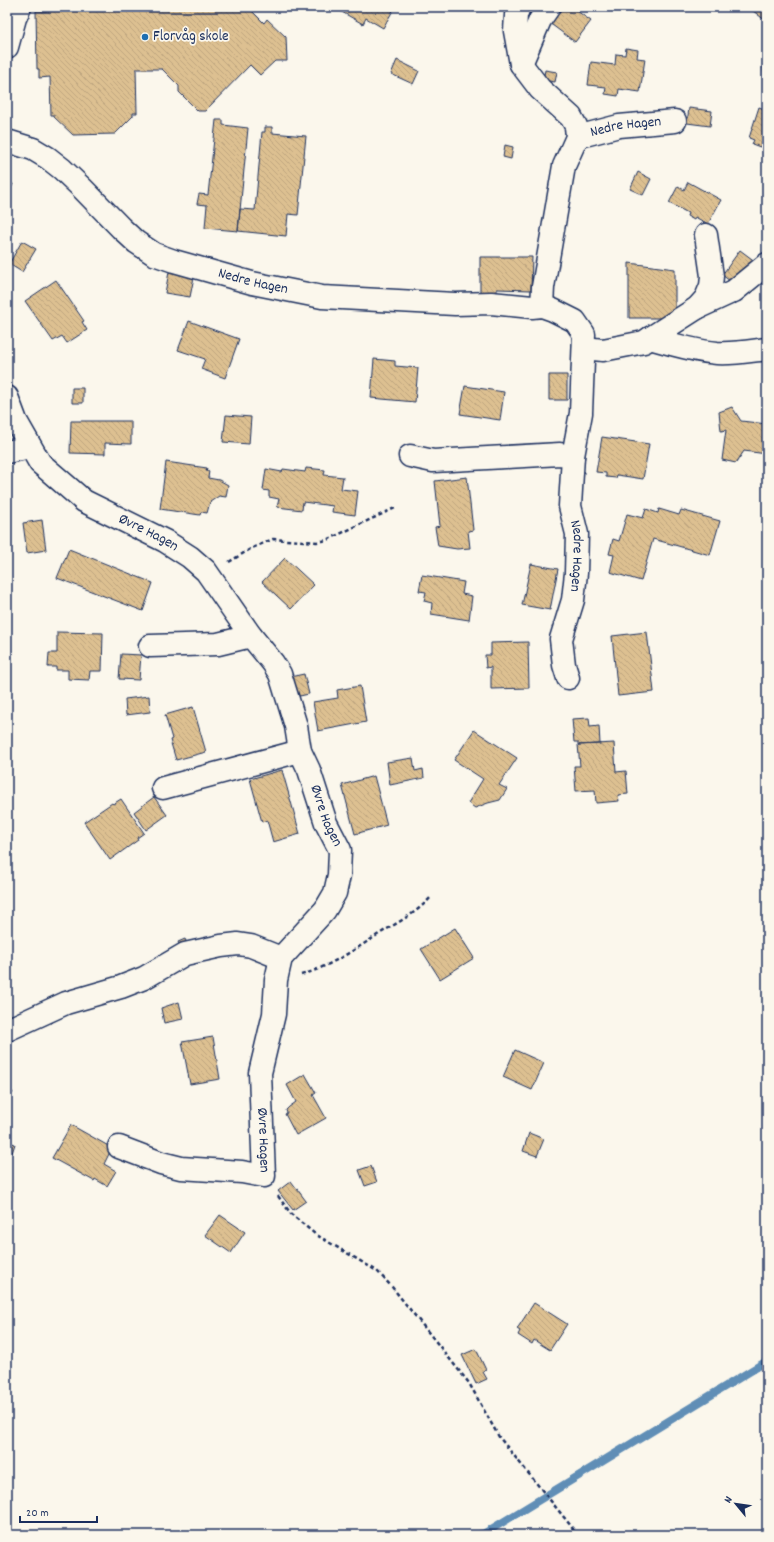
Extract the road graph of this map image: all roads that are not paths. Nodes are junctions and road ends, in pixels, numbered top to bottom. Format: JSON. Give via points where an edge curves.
{"nodes":[{"id":1,"x":20,"y":7,"type":"edge"},
{"id":2,"x":519,"y":7,"type":"edge"},
{"id":3,"x":549,"y":7,"type":"edge"},
{"id":4,"x":7,"y":46,"type":"edge"},
{"id":5,"x":521,"y":64,"type":"junction"},
{"id":6,"x":675,"y":121,"type":"dead end"},
{"id":7,"x":577,"y":137,"type":"junction"},
{"id":8,"x":7,"y":141,"type":"edge"},
{"id":9,"x":706,"y":235,"type":"dead end"},
{"id":10,"x":767,"y":264,"type":"edge"},
{"id":11,"x":542,"y":306,"type":"junction"},
{"id":12,"x":697,"y":308,"type":"junction"},
{"id":13,"x":650,"y":338,"type":"junction"},
{"id":14,"x":584,"y":348,"type":"junction"},
{"id":15,"x":767,"y":349,"type":"edge"},
{"id":16,"x":7,"y":396,"type":"edge"},
{"id":17,"x":30,"y":447,"type":"junction"},
{"id":18,"x":7,"y":452,"type":"edge"},
{"id":19,"x":410,"y":456,"type":"dead end"},
{"id":20,"x":573,"y":456,"type":"junction"},
{"id":21,"x":251,"y":636,"type":"junction"},
{"id":22,"x":150,"y":646,"type":"dead end"},
{"id":23,"x":568,"y":678,"type":"dead end"},
{"id":24,"x":300,"y":751,"type":"junction"},
{"id":25,"x":163,"y":788,"type":"dead end"},
{"id":26,"x":280,"y":958,"type":"junction"},
{"id":27,"x":7,"y":1030,"type":"edge"},
{"id":28,"x":119,"y":1147,"type":"dead end"}],
"edges":[{"from":1,"to":4,"type":"street"},
{"from":2,"to":5,"type":"street","name":"Nedre Hagen","via":[[515,31]]},
{"from":3,"to":5,"type":"street","via":[[540,20]]},
{"from":5,"to":7,"type":"street","name":"Nedre Hagen","via":[[540,88],[571,117],[576,126]]},
{"from":6,"to":7,"type":"street","name":"Nedre Hagen","via":[[619,126]]},
{"from":7,"to":11,"type":"street","name":"Nedre Hagen","via":[[564,166]]},
{"from":8,"to":11,"type":"street","name":"Nedre Hagen","via":[[33,149],[48,158],[136,242],[154,254],[174,261],[252,283],[322,297]]},
{"from":9,"to":12,"type":"street","via":[[711,286],[706,298]]},
{"from":10,"to":12,"type":"street","via":[[734,291]]},
{"from":11,"to":14,"type":"street","name":"Nedre Hagen","via":[[575,321],[584,334]]},
{"from":12,"to":13,"type":"street"},
{"from":13,"to":14,"type":"street","via":[[644,342],[603,350]]},
{"from":13,"to":15,"type":"street","via":[[716,352],[735,353]]},
{"from":14,"to":20,"type":"street","name":"Nedre Hagen","via":[[581,414]]},
{"from":16,"to":17,"type":"street","name":"Øvre Hagen","via":[[16,421]]},
{"from":17,"to":18,"type":"street"},
{"from":17,"to":21,"type":"street","name":"Øvre Hagen","via":[[40,463],[84,501],[165,541],[190,557],[208,574]]},
{"from":19,"to":20,"type":"street","via":[[433,461],[560,454]]},
{"from":20,"to":23,"type":"street","name":"Nedre Hagen","via":[[570,506],[577,534],[576,574],[573,600],[561,639]]},
{"from":21,"to":22,"type":"street","via":[[218,644]]},
{"from":21,"to":24,"type":"street","name":"Øvre Hagen","via":[[280,674],[296,726]]},
{"from":24,"to":25,"type":"street"},
{"from":24,"to":26,"type":"street","name":"Øvre Hagen","via":[[309,770],[326,823],[340,850],[339,875],[335,893],[326,910]]},
{"from":26,"to":27,"type":"street","via":[[251,946],[238,944],[185,954],[144,978],[66,1003]]},
{"from":26,"to":28,"type":"street","name":"Øvre Hagen","via":[[274,1014],[260,1073],[264,1176],[181,1168]]}]}
